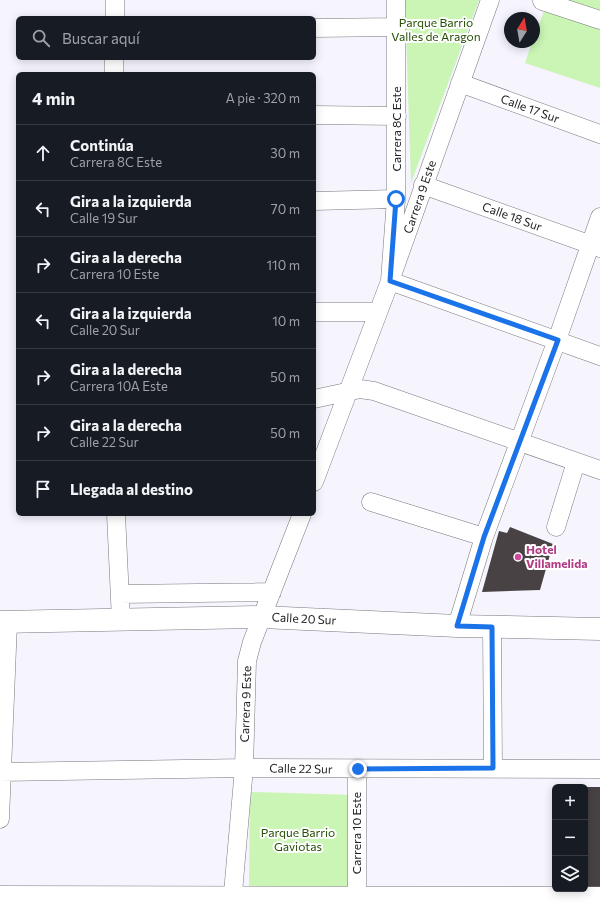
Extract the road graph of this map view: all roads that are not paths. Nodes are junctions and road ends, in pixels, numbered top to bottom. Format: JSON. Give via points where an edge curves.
{"nodes":[{"id":1,"x":115,"y":0,"type":"edge"},
{"id":2,"x":396,"y":0,"type":"edge"},
{"id":3,"x":490,"y":0,"type":"edge"},
{"id":4,"x":542,"y":0,"type":"edge"},
{"id":5,"x":115,"y":16,"type":"edge"},
{"id":6,"x":600,"y":20,"type":"edge"},
{"id":7,"x":397,"y":27,"type":"junction"},
{"id":8,"x":316,"y":28,"type":"edge"},
{"id":9,"x":114,"y":60,"type":"edge"},
{"id":10,"x":114,"y":72,"type":"edge"},
{"id":11,"x":460,"y":83,"type":"junction"},
{"id":12,"x":316,"y":115,"type":"edge"},
{"id":13,"x":397,"y":116,"type":"junction"},
{"id":14,"x":600,"y":134,"type":"edge"},
{"id":15,"x":423,"y":185,"type":"junction"},
{"id":16,"x":396,"y":199,"type":"junction"},
{"id":17,"x":316,"y":201,"type":"edge"},
{"id":18,"x":600,"y":217,"type":"edge"},
{"id":19,"x":595,"y":246,"type":"edge"},
{"id":20,"x":390,"y":281,"type":"junction"},
{"id":21,"x":316,"y":312,"type":"edge"},
{"id":22,"x":378,"y":312,"type":"junction"},
{"id":23,"x":558,"y":340,"type":"junction"},
{"id":24,"x":600,"y":356,"type":"edge"},
{"id":25,"x":348,"y":392,"type":"junction"},
{"id":26,"x":316,"y":399,"type":"edge"},
{"id":27,"x":520,"y":441,"type":"junction"},
{"id":28,"x":576,"y":462,"type":"junction"},
{"id":29,"x":600,"y":470,"type":"edge"},
{"id":30,"x":316,"y":477,"type":"edge"},
{"id":31,"x":372,"y":502,"type":"dead end"},
{"id":32,"x":116,"y":516,"type":"edge"},
{"id":33,"x":301,"y":516,"type":"edge"},
{"id":34,"x":556,"y":527,"type":"dead end"},
{"id":35,"x":484,"y":537,"type":"junction"},
{"id":36,"x":272,"y":592,"type":"junction"},
{"id":37,"x":120,"y":594,"type":"junction"},
{"id":38,"x":262,"y":617,"type":"junction"},
{"id":39,"x":121,"y":620,"type":"junction"},
{"id":40,"x":4,"y":623,"type":"edge"},
{"id":41,"x":457,"y":626,"type":"junction"},
{"id":42,"x":492,"y":627,"type":"junction"},
{"id":43,"x":600,"y":629,"type":"edge"},
{"id":44,"x":244,"y":768,"type":"junction"},
{"id":45,"x":493,"y":768,"type":"junction"},
{"id":46,"x":358,"y":769,"type":"junction"},
{"id":47,"x":600,"y":769,"type":"edge"},
{"id":48,"x":1,"y":772,"type":"junction"},
{"id":49,"x":0,"y":819,"type":"edge"},
{"id":50,"x":0,"y":895,"type":"edge"},
{"id":51,"x":357,"y":896,"type":"junction"},
{"id":52,"x":600,"y":896,"type":"edge"},
{"id":53,"x":232,"y":900,"type":"edge"}],
"edges":[{"from":1,"to":5,"type":"street"},
{"from":2,"to":7,"type":"street","name":"Carrera 8C Este"},
{"from":3,"to":11,"type":"street","name":"Carrera 9 Este"},
{"from":4,"to":6,"type":"street"},
{"from":7,"to":8,"type":"street"},
{"from":7,"to":13,"type":"street","name":"Carrera 8C Este"},
{"from":9,"to":10,"type":"street"},
{"from":11,"to":14,"type":"street","name":"Calle 17 Sur"},
{"from":11,"to":15,"type":"street","name":"Carrera 9 Este"},
{"from":12,"to":13,"type":"street"},
{"from":13,"to":16,"type":"street","name":"Carrera 8C Este"},
{"from":15,"to":19,"type":"street","name":"Calle 18 Sur"},
{"from":15,"to":20,"type":"street","name":"Carrera 9 Este"},
{"from":16,"to":17,"type":"street"},
{"from":16,"to":20,"type":"street","name":"Carrera 8C Este"},
{"from":18,"to":19,"type":"street"},
{"from":19,"to":23,"type":"street"},
{"from":20,"to":22,"type":"street","name":"Carrera 9 Este"},
{"from":20,"to":23,"type":"street"},
{"from":21,"to":22,"type":"street"},
{"from":22,"to":25,"type":"street","name":"Carrera 9 Este"},
{"from":23,"to":24,"type":"street"},
{"from":23,"to":27,"type":"street"},
{"from":25,"to":26,"type":"street"},
{"from":25,"to":27,"type":"street","via":[[374,391]]},
{"from":25,"to":30,"type":"street","name":"Carrera 9 Este"},
{"from":27,"to":28,"type":"street"},
{"from":27,"to":35,"type":"street"},
{"from":28,"to":29,"type":"street"},
{"from":28,"to":34,"type":"street"},
{"from":31,"to":35,"type":"street"},
{"from":32,"to":37,"type":"street"},
{"from":33,"to":36,"type":"street","name":"Carrera 9 Este"},
{"from":35,"to":41,"type":"street"},
{"from":36,"to":37,"type":"street"},
{"from":36,"to":38,"type":"street","name":"Carrera 9 Este"},
{"from":37,"to":39,"type":"street"},
{"from":38,"to":39,"type":"street","name":"Calle 20 Sur"},
{"from":38,"to":41,"type":"street","name":"Calle 20 Sur"},
{"from":38,"to":44,"type":"street","name":"Carrera 9 Este","via":[[247,661]]},
{"from":39,"to":40,"type":"street","name":"Calle 20 Sur"},
{"from":40,"to":48,"type":"street"},
{"from":41,"to":42,"type":"street","name":"Calle 20 Sur"},
{"from":42,"to":43,"type":"street","name":"Calle 20 Sur"},
{"from":42,"to":45,"type":"street"},
{"from":44,"to":46,"type":"street","name":"Calle 22 Sur"},
{"from":44,"to":48,"type":"street","name":"Calle 22 Sur"},
{"from":44,"to":53,"type":"street","name":"Carrera 9 Este"},
{"from":45,"to":46,"type":"street","name":"Calle 22 Sur"},
{"from":45,"to":47,"type":"street","name":"Calle 22 Sur"},
{"from":46,"to":51,"type":"street","name":"Carrera 10 Este"},
{"from":48,"to":49,"type":"street"},
{"from":50,"to":53,"type":"street"},
{"from":51,"to":52,"type":"street"},
{"from":51,"to":53,"type":"street"}]}
